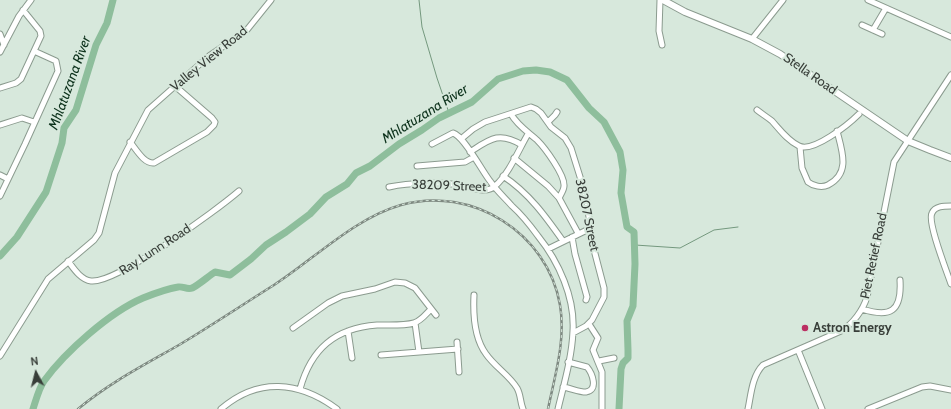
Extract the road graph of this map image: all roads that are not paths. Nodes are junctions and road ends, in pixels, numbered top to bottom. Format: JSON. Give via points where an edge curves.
{"nodes":[{"id":1,"x":31,"y":0,"type":"edge"},
{"id":2,"x":271,"y":0,"type":"edge"},
{"id":3,"x":662,"y":0,"type":"edge"},
{"id":4,"x":783,"y":0,"type":"edge"},
{"id":5,"x":868,"y":0,"type":"edge"},
{"id":6,"x":886,"y":8,"type":"junction"},
{"id":7,"x":23,"y":10,"type":"junction"},
{"id":8,"x":862,"y":25,"type":"dead end"},
{"id":9,"x":873,"y":30,"type":"junction"},
{"id":10,"x":0,"y":34,"type":"edge"},
{"id":11,"x":882,"y":34,"type":"dead end"},
{"id":12,"x":951,"y":37,"type":"edge"},
{"id":13,"x":752,"y":39,"type":"junction"},
{"id":14,"x":4,"y":45,"type":"junction"},
{"id":15,"x":662,"y":45,"type":"dead end"},
{"id":16,"x":34,"y":51,"type":"junction"},
{"id":17,"x":0,"y":52,"type":"edge"},
{"id":18,"x":951,"y":75,"type":"edge"},
{"id":19,"x":175,"y":86,"type":"junction"},
{"id":20,"x":0,"y":88,"type":"edge"},
{"id":21,"x":757,"y":110,"type":"dead end"},
{"id":22,"x":557,"y":112,"type":"dead end"},
{"id":23,"x":511,"y":114,"type":"junction"},
{"id":24,"x":860,"y":114,"type":"dead end"},
{"id":25,"x":34,"y":122,"type":"junction"},
{"id":26,"x":548,"y":122,"type":"junction"},
{"id":27,"x":0,"y":125,"type":"edge"},
{"id":28,"x":837,"y":131,"type":"junction"},
{"id":29,"x":528,"y":134,"type":"junction"},
{"id":30,"x":461,"y":138,"type":"junction"},
{"id":31,"x":908,"y":141,"type":"junction"},
{"id":32,"x":130,"y":142,"type":"junction"},
{"id":33,"x":432,"y":144,"type":"dead end"},
{"id":34,"x":522,"y":145,"type":"junction"},
{"id":35,"x":800,"y":147,"type":"junction"},
{"id":36,"x":470,"y":152,"type":"junction"},
{"id":37,"x":474,"y":157,"type":"junction"},
{"id":38,"x":514,"y":158,"type":"junction"},
{"id":39,"x":951,"y":158,"type":"edge"},
{"id":40,"x":417,"y":166,"type":"dead end"},
{"id":41,"x":0,"y":175,"type":"edge"},
{"id":42,"x":503,"y":176,"type":"junction"},
{"id":43,"x":8,"y":179,"type":"junction"},
{"id":44,"x":389,"y":187,"type":"dead end"},
{"id":45,"x":494,"y":187,"type":"junction"},
{"id":46,"x":239,"y":191,"type":"dead end"},
{"id":47,"x":0,"y":196,"type":"edge"},
{"id":48,"x":559,"y":198,"type":"junction"},
{"id":49,"x":951,"y":206,"type":"edge"},
{"id":50,"x":591,"y":228,"type":"junction"},
{"id":51,"x":578,"y":233,"type":"junction"},
{"id":52,"x":572,"y":237,"type":"junction"},
{"id":53,"x":563,"y":241,"type":"junction"},
{"id":54,"x":548,"y":249,"type":"junction"},
{"id":55,"x":68,"y":262,"type":"junction"},
{"id":56,"x":900,"y":280,"type":"dead end"},
{"id":57,"x":951,"y":284,"type":"edge"},
{"id":58,"x":474,"y":295,"type":"dead end"},
{"id":59,"x":586,"y":300,"type":"dead end"},
{"id":60,"x":431,"y":309,"type":"junction"},
{"id":61,"x":862,"y":309,"type":"junction"},
{"id":62,"x":436,"y":315,"type":"dead end"},
{"id":63,"x":415,"y":323,"type":"junction"},
{"id":64,"x":589,"y":324,"type":"junction"},
{"id":65,"x":294,"y":328,"type":"dead end"},
{"id":66,"x":348,"y":331,"type":"junction"},
{"id":67,"x":573,"y":333,"type":"junction"},
{"id":68,"x":457,"y":342,"type":"dead end"},
{"id":69,"x":458,"y":349,"type":"junction"},
{"id":70,"x":798,"y":350,"type":"junction"},
{"id":71,"x":419,"y":352,"type":"junction"},
{"id":72,"x":381,"y":355,"type":"dead end"},
{"id":73,"x":0,"y":356,"type":"edge"},
{"id":74,"x":352,"y":358,"type":"dead end"},
{"id":75,"x":614,"y":358,"type":"dead end"},
{"id":76,"x":599,"y":361,"type":"junction"},
{"id":77,"x":568,"y":362,"type":"junction"},
{"id":78,"x":459,"y":372,"type":"dead end"},
{"id":79,"x":563,"y":387,"type":"junction"},
{"id":80,"x":300,"y":389,"type":"junction"},
{"id":81,"x":951,"y":390,"type":"edge"},
{"id":82,"x":221,"y":409,"type":"edge"},
{"id":83,"x":337,"y":409,"type":"edge"},
{"id":84,"x":523,"y":409,"type":"edge"},
{"id":85,"x":558,"y":409,"type":"edge"},
{"id":86,"x":602,"y":409,"type":"edge"},
{"id":87,"x":748,"y":409,"type":"edge"},
{"id":88,"x":822,"y":409,"type":"edge"},
{"id":89,"x":868,"y":409,"type":"edge"}],
"edges":[{"from":1,"to":7,"type":"street"},
{"from":2,"to":19,"type":"street","name":"Valley View Road","via":[[246,31],[209,56]]},
{"from":3,"to":13,"type":"main road","name":"Stella Road"},
{"from":3,"to":15,"type":"street","via":[[659,31]]},
{"from":4,"to":13,"type":"street"},
{"from":5,"to":6,"type":"street"},
{"from":6,"to":9,"type":"street"},
{"from":6,"to":12,"type":"street"},
{"from":7,"to":14,"type":"street"},
{"from":7,"to":16,"type":"street","via":[[41,34]]},
{"from":8,"to":9,"type":"street"},
{"from":9,"to":11,"type":"street"},
{"from":10,"to":14,"type":"street"},
{"from":13,"to":31,"type":"main road","name":"Stella Road","via":[[780,54]]},
{"from":14,"to":17,"type":"street"},
{"from":16,"to":20,"type":"street","via":[[19,81]]},
{"from":16,"to":25,"type":"street","via":[[53,59],[58,67]]},
{"from":18,"to":31,"type":"street","name":"Piet Retief Road"},
{"from":19,"to":32,"type":"street","name":"Valley View Road","via":[[148,110]]},
{"from":19,"to":32,"type":"street","via":[[212,118],[214,125],[207,132],[154,163],[147,162]]},
{"from":21,"to":35,"type":"street"},
{"from":22,"to":26,"type":"street"},
{"from":23,"to":26,"type":"street","name":"38207 Street","via":[[528,107],[533,108]]},
{"from":23,"to":29,"type":"street"},
{"from":23,"to":30,"type":"street","name":"38207 Street","via":[[478,126]]},
{"from":24,"to":28,"type":"street"},
{"from":25,"to":27,"type":"street","via":[[22,118]]},
{"from":25,"to":43,"type":"street"},
{"from":26,"to":50,"type":"street","name":"38207 Street","via":[[565,138],[571,148],[586,196]]},
{"from":28,"to":35,"type":"street","via":[[817,144],[806,148]]},
{"from":28,"to":35,"type":"street","via":[[842,153],[842,171],[828,186],[820,187],[808,182],[802,168]]},
{"from":29,"to":34,"type":"street","name":"38209 Street"},
{"from":29,"to":48,"type":"street","via":[[547,152],[562,177],[564,187]]},
{"from":30,"to":33,"type":"street","via":[[453,133]]},
{"from":30,"to":36,"type":"street"},
{"from":31,"to":39,"type":"main road","name":"Stella Road"},
{"from":31,"to":61,"type":"street","name":"Piet Retief Road","via":[[892,165]]},
{"from":32,"to":55,"type":"street","name":"Valley View Road","via":[[114,173],[99,233]]},
{"from":34,"to":36,"type":"street","via":[[510,138],[495,138]]},
{"from":34,"to":38,"type":"street","name":"38209 Street"},
{"from":36,"to":37,"type":"street"},
{"from":37,"to":40,"type":"street","via":[[465,162]]},
{"from":37,"to":45,"type":"street"},
{"from":38,"to":42,"type":"street","name":"38209 Street"},
{"from":38,"to":48,"type":"street"},
{"from":41,"to":43,"type":"street"},
{"from":42,"to":45,"type":"street","name":"38209 Street"},
{"from":42,"to":53,"type":"street","via":[[531,200]]},
{"from":43,"to":47,"type":"street"},
{"from":44,"to":45,"type":"street","name":"38209 Street","via":[[434,184],[486,190]]},
{"from":45,"to":54,"type":"street"},
{"from":46,"to":55,"type":"street","name":"Ray Lunn Road","via":[[183,232],[112,276],[94,282],[87,281]]},
{"from":48,"to":51,"type":"street"},
{"from":49,"to":57,"type":"street","via":[[936,208],[931,214]]},
{"from":50,"to":51,"type":"street"},
{"from":50,"to":64,"type":"street","name":"38207 Street","via":[[604,295]]},
{"from":51,"to":52,"type":"street"},
{"from":52,"to":53,"type":"street"},
{"from":52,"to":59,"type":"street"},
{"from":53,"to":54,"type":"street"},
{"from":54,"to":67,"type":"street","via":[[565,285],[572,310]]},
{"from":55,"to":73,"type":"street","name":"Valley View Road","via":[[48,279]]},
{"from":56,"to":61,"type":"street","via":[[899,299],[892,311],[885,314]]},
{"from":58,"to":84,"type":"street","via":[[475,325],[482,348],[517,388]]},
{"from":60,"to":62,"type":"street"},
{"from":60,"to":63,"type":"street"},
{"from":60,"to":65,"type":"street","via":[[415,288],[395,282],[342,296]]},
{"from":61,"to":70,"type":"street","name":"Piet Retief Road","via":[[844,329]]},
{"from":63,"to":66,"type":"street","via":[[370,326]]},
{"from":63,"to":71,"type":"street"},
{"from":64,"to":67,"type":"street"},
{"from":64,"to":76,"type":"street","via":[[598,338],[593,350]]},
{"from":66,"to":74,"type":"street"},
{"from":66,"to":80,"type":"street","via":[[328,342],[317,352],[306,371]]},
{"from":67,"to":77,"type":"street"},
{"from":68,"to":69,"type":"street"},
{"from":69,"to":71,"type":"street"},
{"from":69,"to":78,"type":"street"},
{"from":70,"to":87,"type":"street","name":"Piet Retief Road","via":[[769,361],[761,367]]},
{"from":70,"to":88,"type":"street"},
{"from":71,"to":72,"type":"street"},
{"from":75,"to":76,"type":"street"},
{"from":76,"to":86,"type":"street","via":[[602,372]]},
{"from":77,"to":79,"type":"street"},
{"from":77,"to":79,"type":"street","via":[[587,367],[594,378],[593,386],[585,392]]},
{"from":79,"to":85,"type":"street"},
{"from":80,"to":82,"type":"street","via":[[257,389],[240,396]]},
{"from":80,"to":83,"type":"street","via":[[312,393]]},
{"from":81,"to":89,"type":"street","via":[[922,387]]}]}
